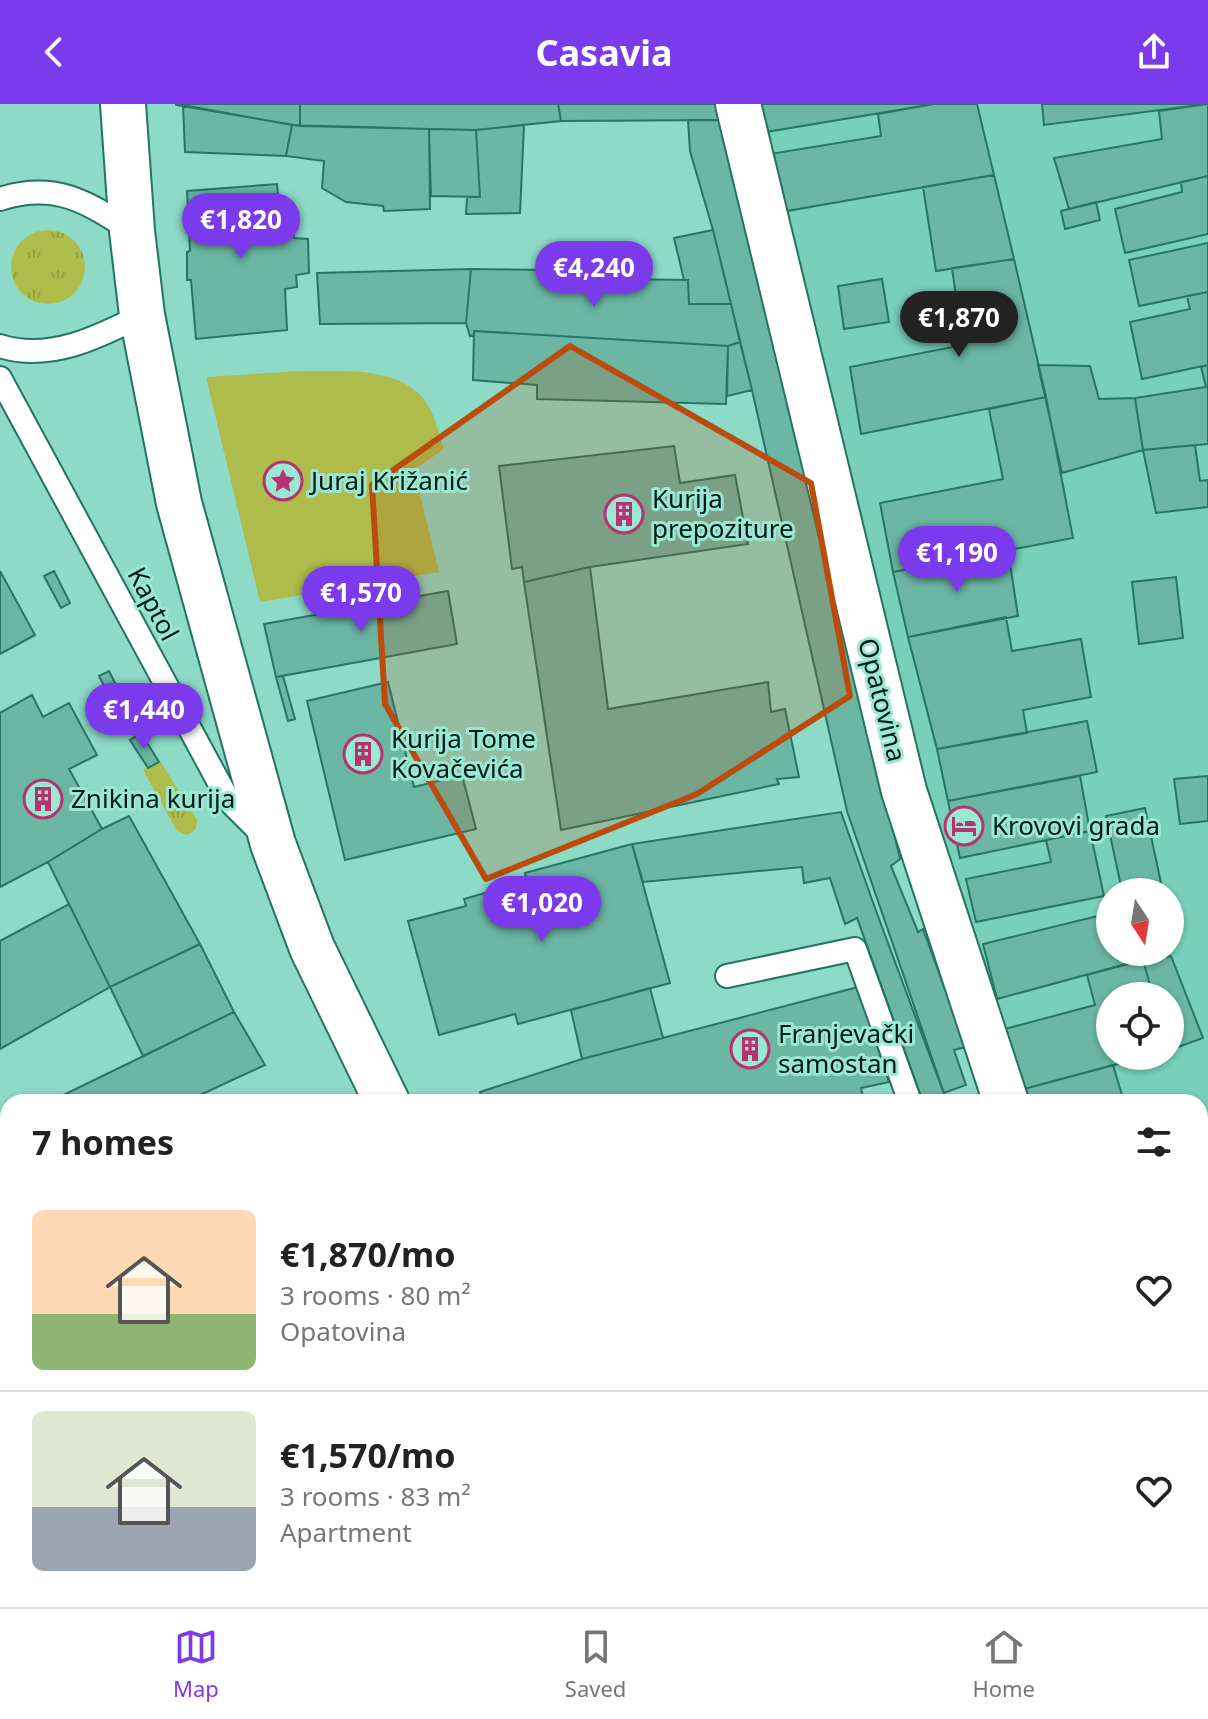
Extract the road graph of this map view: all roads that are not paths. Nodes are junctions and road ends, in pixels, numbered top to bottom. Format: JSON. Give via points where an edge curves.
{"nodes":[{"id":1,"x":123,"y":104,"type":"edge"},
{"id":2,"x":738,"y":104,"type":"edge"},
{"id":3,"x":0,"y":199,"type":"edge"},
{"id":4,"x":132,"y":231,"type":"junction"},
{"id":5,"x":142,"y":315,"type":"junction"},
{"id":6,"x":0,"y":346,"type":"edge"},
{"id":7,"x":0,"y":378,"type":"edge"},
{"id":8,"x":273,"y":844,"type":"junction"},
{"id":9,"x":727,"y":976,"type":"dead end"},
{"id":10,"x":383,"y":1094,"type":"edge"},
{"id":11,"x":907,"y":1094,"type":"edge"},
{"id":12,"x":1003,"y":1094,"type":"edge"}],
"edges":[{"from":1,"to":4,"type":"street"},
{"from":2,"to":12,"type":"street","name":"Opatovina","via":[[904,791]]},
{"from":3,"to":4,"type":"lane","via":[[50,191],[85,201]]},
{"from":4,"to":5,"type":"street"},
{"from":5,"to":6,"type":"lane","via":[[96,339],[50,350]]},
{"from":5,"to":8,"type":"street","via":[[179,503]]},
{"from":7,"to":8,"type":"lane","name":"Kaptol","via":[[229,801]]},
{"from":8,"to":10,"type":"street","via":[[312,948]]},
{"from":9,"to":11,"type":"lane","via":[[855,949]]}]}
